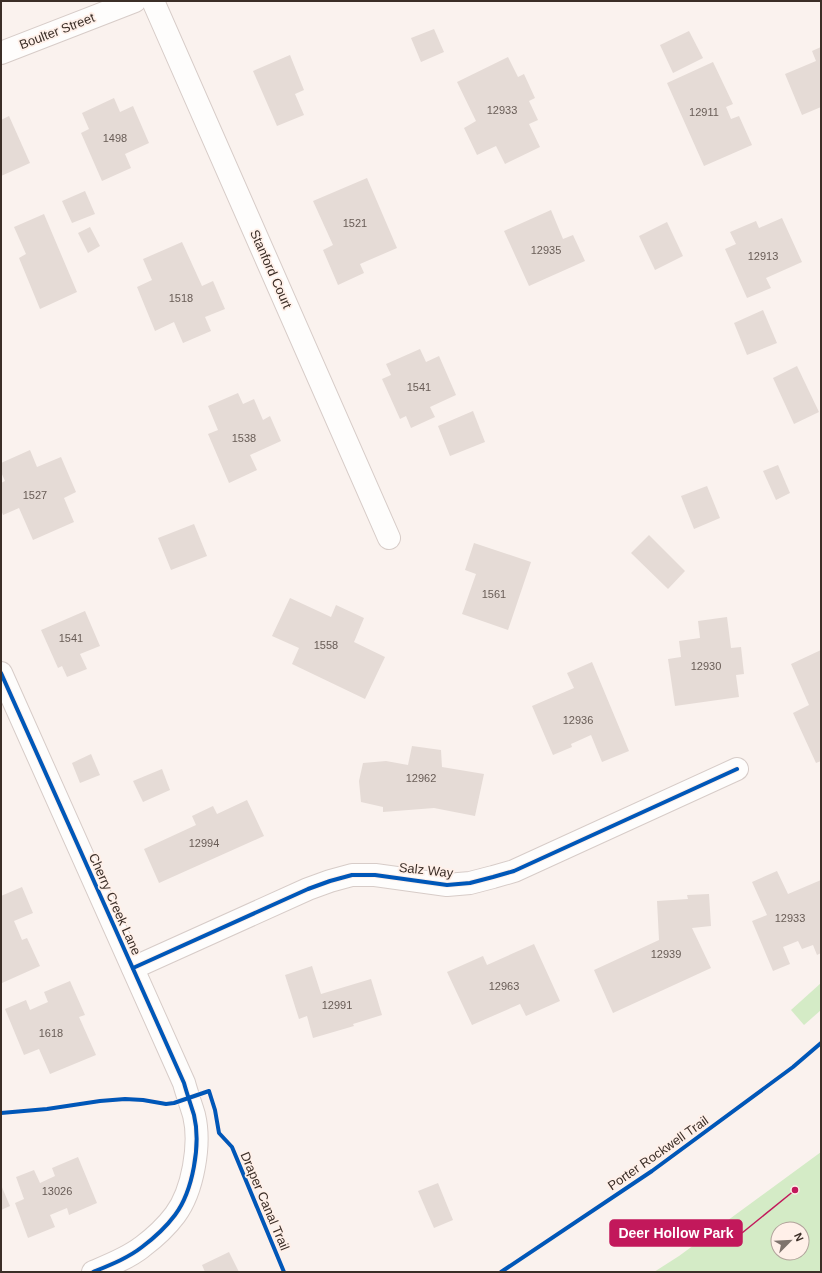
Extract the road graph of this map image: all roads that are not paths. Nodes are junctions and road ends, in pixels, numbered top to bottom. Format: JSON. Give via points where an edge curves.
{"nodes":[{"id":1,"x":136,"y":1,"type":"edge"},
{"id":2,"x":153,"y":1,"type":"edge"},
{"id":3,"x":1,"y":53,"type":"edge"},
{"id":4,"x":389,"y":538,"type":"dead end"},
{"id":5,"x":1,"y":673,"type":"edge"},
{"id":6,"x":737,"y":769,"type":"dead end"},
{"id":7,"x":133,"y":968,"type":"junction"},
{"id":8,"x":93,"y":1272,"type":"edge"}],
"edges":[{"from":1,"to":3,"type":"street","name":"Boulter Street"},
{"from":2,"to":4,"type":"street","name":"Stanford Court"},
{"from":5,"to":7,"type":"street","name":"Cherry Creek Lane"},
{"from":6,"to":7,"type":"street","name":"Salz Way","via":[[514,871],[470,883],[447,884],[375,875],[352,875],[308,889]]},
{"from":7,"to":8,"type":"street","name":"Cherry Creek Lane","via":[[184,1083],[194,1116],[196,1153],[193,1174],[176,1214],[142,1248]]}]}
